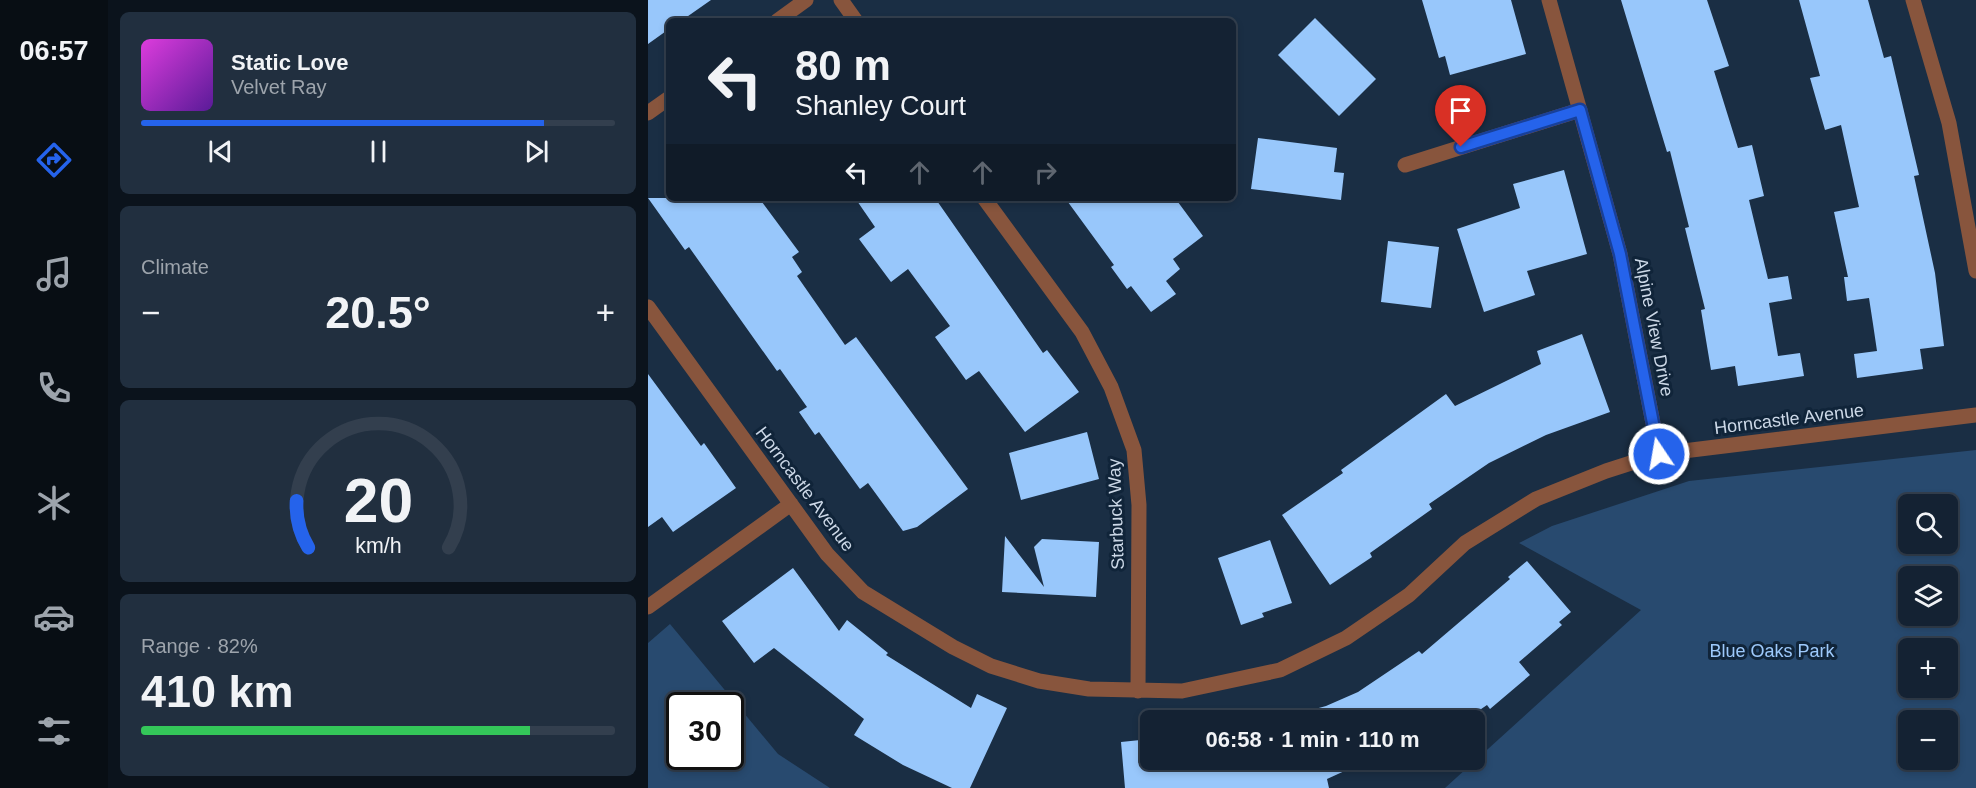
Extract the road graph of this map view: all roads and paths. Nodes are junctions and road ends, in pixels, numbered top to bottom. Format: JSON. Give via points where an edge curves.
{"nodes":[{"id":1,"x":806,"y":0,"type":"edge"},
{"id":2,"x":841,"y":0,"type":"edge"},
{"id":3,"x":1548,"y":0,"type":"edge"},
{"id":4,"x":1912,"y":0,"type":"edge"},
{"id":5,"x":781,"y":18,"type":"edge"},
{"id":6,"x":854,"y":18,"type":"edge"},
{"id":7,"x":666,"y":100,"type":"edge"},
{"id":8,"x":1580,"y":110,"type":"junction"},
{"id":9,"x":648,"y":113,"type":"edge"},
{"id":10,"x":1405,"y":165,"type":"dead end"},
{"id":11,"x":986,"y":201,"type":"edge"},
{"id":12,"x":1976,"y":270,"type":"edge"},
{"id":13,"x":648,"y":307,"type":"edge"},
{"id":14,"x":1976,"y":415,"type":"edge"},
{"id":15,"x":1659,"y":454,"type":"junction"},
{"id":16,"x":791,"y":504,"type":"junction"},
{"id":17,"x":648,"y":607,"type":"edge"},
{"id":18,"x":1138,"y":691,"type":"junction"}],
"edges":[{"from":1,"to":5,"type":"street"},
{"from":2,"to":6,"type":"street"},
{"from":3,"to":8,"type":"street","name":"Alpine View Drive"},
{"from":4,"to":12,"type":"street","via":[[1949,123]]},
{"from":7,"to":9,"type":"street"},
{"from":8,"to":10,"type":"street"},
{"from":8,"to":15,"type":"street","name":"Alpine View Drive","via":[[1620,254]]},
{"from":11,"to":18,"type":"street","name":"Starbuck Way","via":[[1082,332],[1111,387],[1134,450],[1139,505]]},
{"from":13,"to":16,"type":"street","name":"Horncastle Avenue"},
{"from":14,"to":15,"type":"street","name":"Horncastle Avenue"},
{"from":15,"to":18,"type":"street","name":"Horncastle Avenue","via":[[1536,499],[1465,543],[1409,595],[1346,638],[1280,670],[1182,691]]},
{"from":16,"to":17,"type":"street"},
{"from":16,"to":18,"type":"street","name":"Horncastle Avenue","via":[[827,554],[863,592],[953,647],[991,666],[1039,681]]}]}
